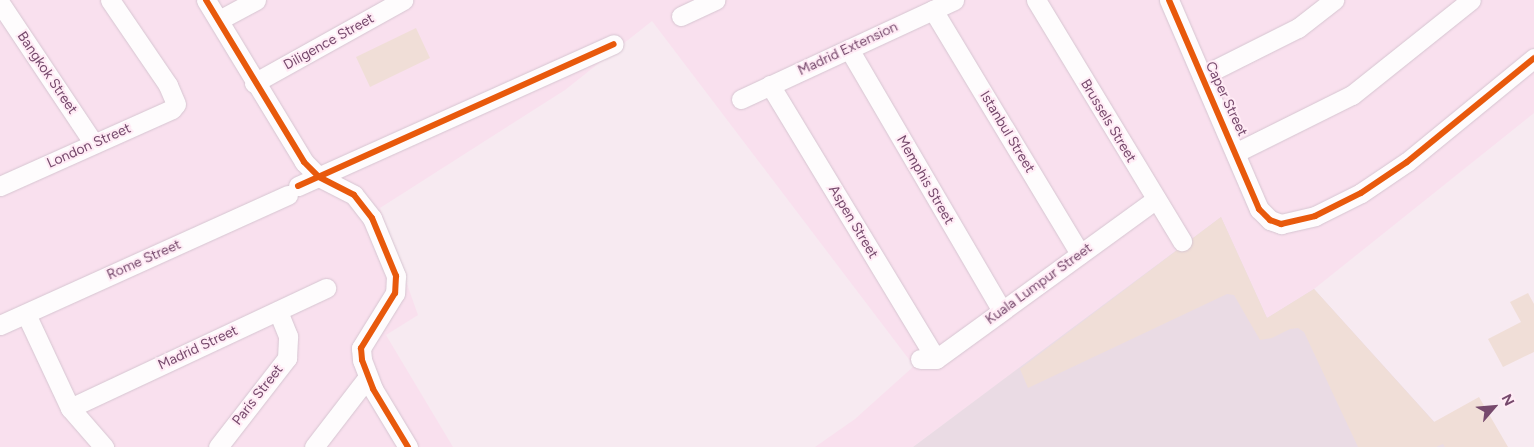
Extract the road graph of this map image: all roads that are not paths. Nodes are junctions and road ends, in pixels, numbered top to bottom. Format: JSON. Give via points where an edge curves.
{"nodes":[{"id":1,"x":110,"y":0,"type":"edge"},
{"id":2,"x":206,"y":0,"type":"edge"},
{"id":3,"x":256,"y":0,"type":"edge"},
{"id":4,"x":403,"y":0,"type":"edge"},
{"id":5,"x":716,"y":0,"type":"edge"},
{"id":6,"x":954,"y":0,"type":"edge"},
{"id":7,"x":1036,"y":0,"type":"edge"},
{"id":8,"x":1169,"y":0,"type":"edge"},
{"id":9,"x":1334,"y":0,"type":"edge"},
{"id":10,"x":1471,"y":0,"type":"edge"},
{"id":11,"x":0,"y":2,"type":"edge"},
{"id":12,"x":933,"y":10,"type":"junction"},
{"id":13,"x":682,"y":16,"type":"dead end"},
{"id":14,"x":219,"y":20,"type":"junction"},
{"id":15,"x":614,"y":44,"type":"dead end"},
{"id":16,"x":849,"y":49,"type":"junction"},
{"id":17,"x":1534,"y":58,"type":"edge"},
{"id":18,"x":1202,"y":76,"type":"junction"},
{"id":19,"x":254,"y":83,"type":"junction"},
{"id":20,"x":770,"y":85,"type":"junction"},
{"id":21,"x":741,"y":99,"type":"dead end"},
{"id":22,"x":94,"y":144,"type":"junction"},
{"id":23,"x":1237,"y":152,"type":"junction"},
{"id":24,"x":319,"y":177,"type":"junction"},
{"id":25,"x":3,"y":179,"type":"edge"},
{"id":26,"x":1156,"y":199,"type":"junction"},
{"id":27,"x":1182,"y":241,"type":"dead end"},
{"id":28,"x":1080,"y":254,"type":"junction"},
{"id":29,"x":326,"y":288,"type":"dead end"},
{"id":30,"x":278,"y":311,"type":"junction"},
{"id":31,"x":1002,"y":311,"type":"junction"},
{"id":32,"x":26,"y":314,"type":"junction"},
{"id":33,"x":0,"y":325,"type":"edge"},
{"id":34,"x":928,"y":359,"type":"joint"},
{"id":35,"x":368,"y":377,"type":"junction"},
{"id":36,"x":70,"y":408,"type":"junction"},
{"id":37,"x":104,"y":447,"type":"edge"},
{"id":38,"x":218,"y":447,"type":"edge"},
{"id":39,"x":314,"y":447,"type":"edge"},
{"id":40,"x":408,"y":447,"type":"edge"}],
"edges":[{"from":1,"to":22,"type":"street","name":"London Street","via":[[168,85],[176,104],[172,109]]},
{"from":2,"to":14,"type":"street"},
{"from":3,"to":14,"type":"street"},
{"from":4,"to":19,"type":"street","name":"Diligence Street"},
{"from":5,"to":13,"type":"street"},
{"from":6,"to":12,"type":"street","name":"Madrid Extension"},
{"from":7,"to":26,"type":"street","name":"Brussels Street"},
{"from":8,"to":18,"type":"street","name":"Caper Street"},
{"from":9,"to":18,"type":"street","via":[[1298,28]]},
{"from":10,"to":23,"type":"street","via":[[1352,95]]},
{"from":11,"to":22,"type":"street","name":"Bangkok Street"},
{"from":12,"to":16,"type":"street","name":"Madrid Extension"},
{"from":12,"to":28,"type":"street","name":"Istanbul Street"},
{"from":14,"to":19,"type":"street"},
{"from":15,"to":24,"type":"street","name":"Rome Street"},
{"from":16,"to":20,"type":"street","name":"Madrid Extension"},
{"from":16,"to":31,"type":"street","name":"Memphis Street"},
{"from":17,"to":23,"type":"street","name":"Caper Street","via":[[1407,162],[1361,193],[1294,223],[1270,220],[1259,209]]},
{"from":18,"to":23,"type":"street","name":"Caper Street"},
{"from":19,"to":24,"type":"street","via":[[296,153]]},
{"from":20,"to":21,"type":"street","name":"Madrid Extension"},
{"from":20,"to":34,"type":"street","name":"Aspen Street"},
{"from":22,"to":25,"type":"street","name":"London Street"},
{"from":24,"to":32,"type":"street","name":"Rome Street"},
{"from":24,"to":35,"type":"street","via":[[354,195],[372,218],[396,276],[395,294],[361,348]]},
{"from":26,"to":27,"type":"street","name":"Brussels Street"},
{"from":26,"to":28,"type":"street","name":"Kuala Lumpur Street"},
{"from":28,"to":31,"type":"street","name":"Kuala Lumpur Street"},
{"from":29,"to":30,"type":"street","name":"Madrid Street"},
{"from":30,"to":36,"type":"street","name":"Madrid Street"},
{"from":30,"to":38,"type":"street","name":"Paris Street","via":[[288,336],[287,358]]},
{"from":31,"to":34,"type":"street","name":"Kuala Lumpur Street"},
{"from":32,"to":33,"type":"street","name":"Rome Street"},
{"from":32,"to":36,"type":"street"},
{"from":35,"to":39,"type":"street"},
{"from":35,"to":40,"type":"street"},
{"from":36,"to":37,"type":"street"}]}
